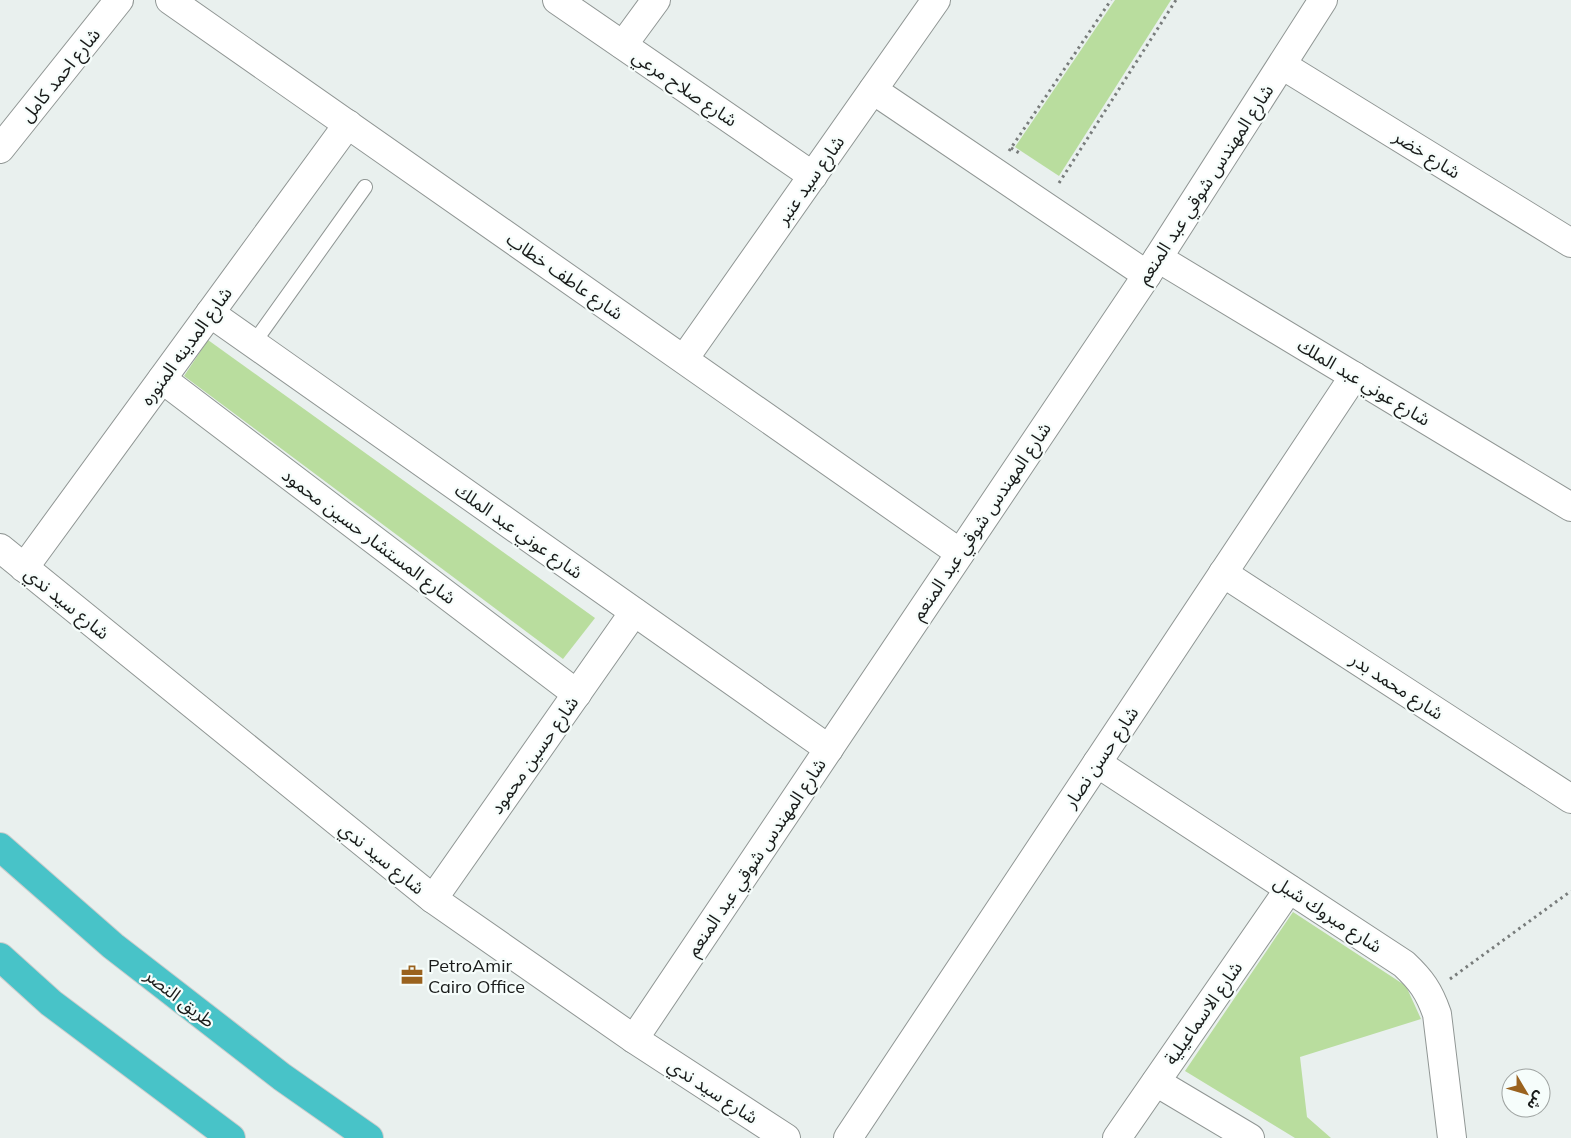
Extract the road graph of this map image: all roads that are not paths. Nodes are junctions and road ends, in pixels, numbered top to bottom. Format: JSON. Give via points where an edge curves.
{"nodes":[{"id":1,"x":119,"y":0,"type":"edge"},
{"id":2,"x":170,"y":0,"type":"edge"},
{"id":3,"x":557,"y":0,"type":"edge"},
{"id":4,"x":656,"y":0,"type":"edge"},
{"id":5,"x":936,"y":0,"type":"edge"},
{"id":6,"x":1323,"y":0,"type":"edge"},
{"id":7,"x":623,"y":45,"type":"junction"},
{"id":8,"x":1282,"y":65,"type":"junction"},
{"id":9,"x":873,"y":90,"type":"junction"},
{"id":10,"x":348,"y":124,"type":"junction"},
{"id":11,"x":0,"y":149,"type":"edge"},
{"id":12,"x":813,"y":176,"type":"junction"},
{"id":13,"x":365,"y":187,"type":"dead end"},
{"id":14,"x":1571,"y":242,"type":"edge"},
{"id":15,"x":1152,"y":267,"type":"junction"},
{"id":16,"x":210,"y":313,"type":"junction"},
{"id":17,"x":254,"y":344,"type":"junction"},
{"id":18,"x":684,"y":359,"type":"junction"},
{"id":19,"x":1354,"y":376,"type":"junction"},
{"id":20,"x":162,"y":378,"type":"junction"},
{"id":21,"x":1571,"y":506,"type":"edge"},
{"id":22,"x":0,"y":548,"type":"edge"},
{"id":23,"x":960,"y":553,"type":"junction"},
{"id":24,"x":24,"y":568,"type":"junction"},
{"id":25,"x":1223,"y":573,"type":"junction"},
{"id":26,"x":634,"y":612,"type":"junction"},
{"id":27,"x":576,"y":694,"type":"junction"},
{"id":28,"x":829,"y":749,"type":"junction"},
{"id":29,"x":1097,"y":763,"type":"junction"},
{"id":30,"x":1571,"y":798,"type":"edge"},
{"id":31,"x":0,"y":847,"type":"edge"},
{"id":32,"x":1289,"y":889,"type":"junction"},
{"id":33,"x":433,"y":899,"type":"junction"},
{"id":34,"x":0,"y":957,"type":"edge"},
{"id":35,"x":634,"y":1039,"type":"junction"},
{"id":36,"x":1156,"y":1082,"type":"junction"},
{"id":37,"x":231,"y":1138,"type":"edge"},
{"id":38,"x":369,"y":1138,"type":"edge"},
{"id":39,"x":786,"y":1138,"type":"edge"},
{"id":40,"x":848,"y":1138,"type":"edge"},
{"id":41,"x":1117,"y":1138,"type":"edge"},
{"id":42,"x":1250,"y":1138,"type":"edge"},
{"id":43,"x":1452,"y":1138,"type":"edge"}],
"edges":[{"from":1,"to":11,"type":"street","name":"شارع احمد كامل"},
{"from":2,"to":10,"type":"street","name":"شارع عاطف خطاب"},
{"from":3,"to":7,"type":"street","name":"شارع صلاح مرعي"},
{"from":4,"to":7,"type":"street"},
{"from":5,"to":9,"type":"street","name":"شارع سيد عنبر"},
{"from":6,"to":8,"type":"street","name":"شارع المهندس شوقي عبد المنعم"},
{"from":7,"to":12,"type":"street","name":"شارع صلاح مرعي"},
{"from":8,"to":14,"type":"street","name":"شارع خضر"},
{"from":8,"to":15,"type":"street","name":"شارع المهندس شوقي عبد المنعم"},
{"from":9,"to":12,"type":"street","name":"شارع سيد عنبر"},
{"from":9,"to":15,"type":"street","name":"شارع عوني عبد الملك","via":[[1044,206]]},
{"from":10,"to":16,"type":"street","name":"شارع المدينه المنوره"},
{"from":10,"to":18,"type":"street","name":"شارع عاطف خطاب"},
{"from":12,"to":18,"type":"street","name":"شارع سيد عنبر"},
{"from":13,"to":17,"type":"lane"},
{"from":15,"to":19,"type":"street","name":"شارع عوني عبد الملك"},
{"from":15,"to":23,"type":"street","name":"شارع المهندس شوقي عبد المنعم"},
{"from":16,"to":17,"type":"street","name":"شارع عوني عبد الملك"},
{"from":16,"to":20,"type":"street","name":"شارع المدينه المنوره"},
{"from":17,"to":26,"type":"street","name":"شارع عوني عبد الملك"},
{"from":18,"to":23,"type":"street","name":"شارع عاطف خطاب"},
{"from":19,"to":21,"type":"street","name":"شارع عوني عبد الملك"},
{"from":19,"to":25,"type":"street","name":"شارع حسن نصار"},
{"from":20,"to":24,"type":"street","name":"شارع المدينه المنوره"},
{"from":20,"to":27,"type":"street","name":"شارع المستشار حسين محمود"},
{"from":22,"to":24,"type":"street","name":"شارع سيد ندي"},
{"from":23,"to":28,"type":"street","name":"شارع المهندس شوقي عبد المنعم"},
{"from":24,"to":33,"type":"street","name":"شارع سيد ندي"},
{"from":25,"to":29,"type":"street","name":"شارع حسن نصار"},
{"from":25,"to":30,"type":"street","name":"شارع محمد بدر"},
{"from":26,"to":27,"type":"street","name":"شارع حسين محمود"},
{"from":26,"to":28,"type":"street","name":"شارع عوني عبد الملك"},
{"from":27,"to":33,"type":"street","name":"شارع حسين محمود"},
{"from":28,"to":35,"type":"street","name":"شارع المهندس شوقي عبد المنعم"},
{"from":29,"to":32,"type":"street","name":"شارع مبروك شبل"},
{"from":29,"to":40,"type":"street","name":"شارع حسن نصار"},
{"from":31,"to":38,"type":"highway","name":"طريق النصر","via":[[113,946],[282,1076]]},
{"from":32,"to":36,"type":"street","name":"شارع الاسماعيلية"},
{"from":32,"to":43,"type":"street","name":"شارع مبروك شبل","via":[[1419,977],[1437,1014]]},
{"from":33,"to":35,"type":"street","name":"شارع سيد ندي"},
{"from":34,"to":37,"type":"highway","via":[[51,1002]]},
{"from":35,"to":39,"type":"street","name":"شارع سيد ندي"},
{"from":36,"to":41,"type":"street","name":"شارع الاسماعيلية"},
{"from":36,"to":42,"type":"street"}]}
